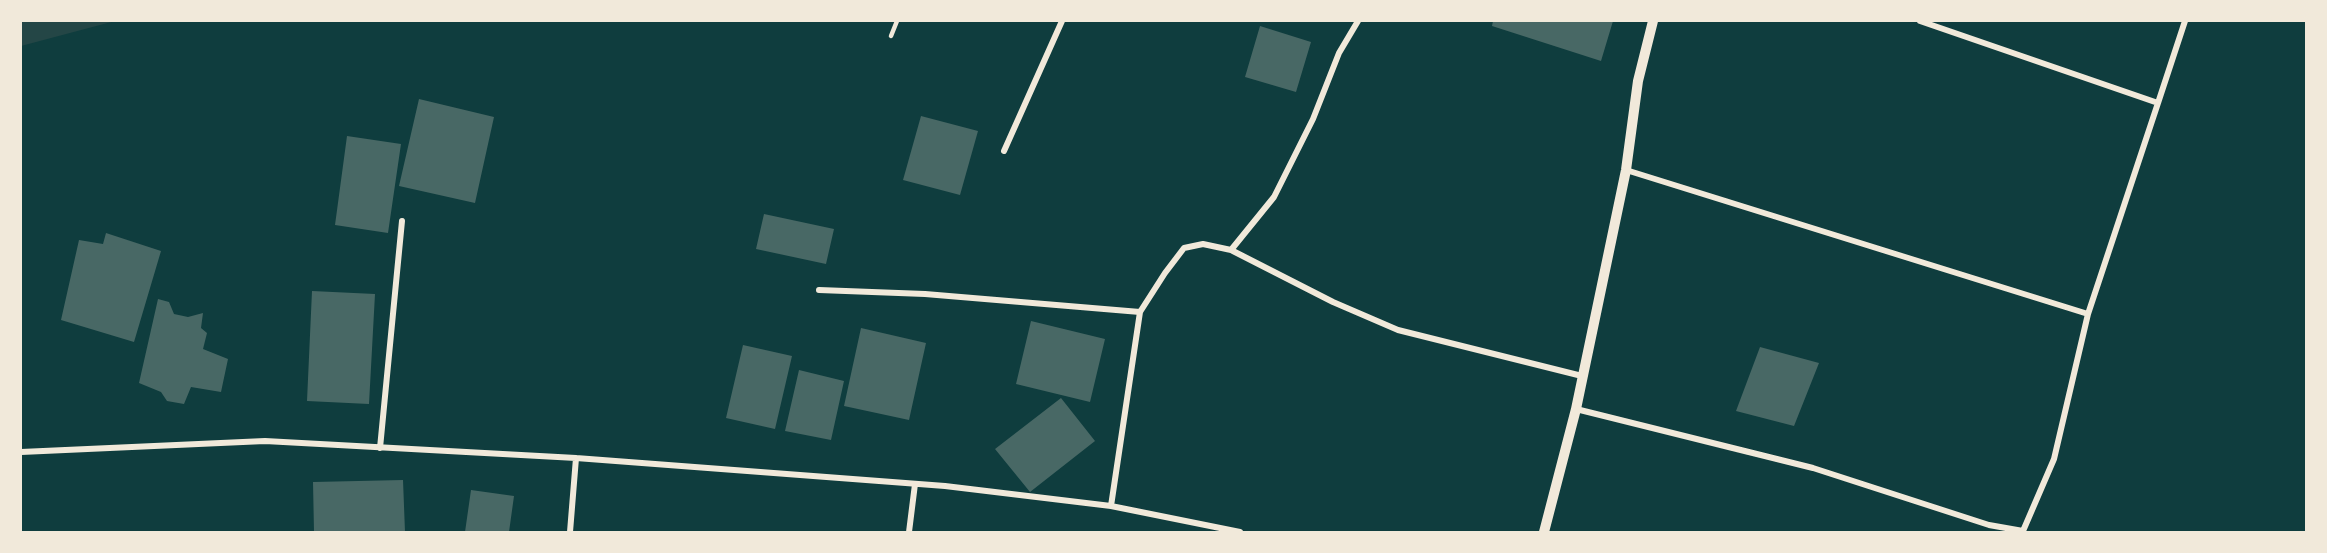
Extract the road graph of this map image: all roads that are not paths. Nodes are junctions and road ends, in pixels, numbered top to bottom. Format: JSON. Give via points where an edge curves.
{"nodes":[{"id":1,"x":897,"y":21,"type":"edge"},
{"id":2,"x":1062,"y":21,"type":"edge"},
{"id":3,"x":1358,"y":21,"type":"edge"},
{"id":4,"x":1653,"y":21,"type":"edge"},
{"id":5,"x":1920,"y":21,"type":"edge"},
{"id":6,"x":2185,"y":21,"type":"edge"},
{"id":7,"x":891,"y":36,"type":"dead end"},
{"id":8,"x":2158,"y":104,"type":"junction"},
{"id":9,"x":1004,"y":151,"type":"dead end"},
{"id":10,"x":1626,"y":170,"type":"junction"},
{"id":11,"x":402,"y":221,"type":"dead end"},
{"id":12,"x":1231,"y":250,"type":"junction"},
{"id":13,"x":819,"y":290,"type":"dead end"},
{"id":14,"x":1140,"y":312,"type":"junction"},
{"id":15,"x":2088,"y":314,"type":"junction"},
{"id":16,"x":1582,"y":376,"type":"junction"},
{"id":17,"x":1576,"y":409,"type":"junction"},
{"id":18,"x":380,"y":448,"type":"junction"},
{"id":19,"x":21,"y":452,"type":"edge"},
{"id":20,"x":576,"y":458,"type":"junction"},
{"id":21,"x":915,"y":484,"type":"junction"},
{"id":22,"x":1111,"y":506,"type":"junction"},
{"id":23,"x":2023,"y":531,"type":"edge"},
{"id":24,"x":570,"y":532,"type":"edge"},
{"id":25,"x":909,"y":532,"type":"edge"},
{"id":26,"x":1240,"y":532,"type":"edge"},
{"id":27,"x":1544,"y":532,"type":"edge"}],
"edges":[{"from":1,"to":7,"type":"lane"},
{"from":2,"to":9,"type":"street"},
{"from":3,"to":12,"type":"street","via":[[1339,53],[1313,119],[1274,197]]},
{"from":4,"to":10,"type":"street","via":[[1638,81]]},
{"from":5,"to":8,"type":"street"},
{"from":6,"to":8,"type":"street"},
{"from":8,"to":15,"type":"street"},
{"from":10,"to":15,"type":"street"},
{"from":10,"to":16,"type":"street"},
{"from":11,"to":18,"type":"street"},
{"from":12,"to":14,"type":"street","via":[[1203,244],[1184,248]]},
{"from":12,"to":16,"type":"street","via":[[1398,330]]},
{"from":13,"to":14,"type":"street","via":[[925,294]]},
{"from":14,"to":22,"type":"street"},
{"from":15,"to":23,"type":"street","via":[[2054,459]]},
{"from":16,"to":17,"type":"street"},
{"from":17,"to":23,"type":"street","via":[[1813,468],[1989,525]]},
{"from":17,"to":27,"type":"street"},
{"from":18,"to":19,"type":"street","via":[[265,441]]},
{"from":18,"to":20,"type":"street"},
{"from":20,"to":21,"type":"street"},
{"from":20,"to":24,"type":"street"},
{"from":21,"to":22,"type":"street"},
{"from":21,"to":25,"type":"street"},
{"from":22,"to":26,"type":"street"}]}
